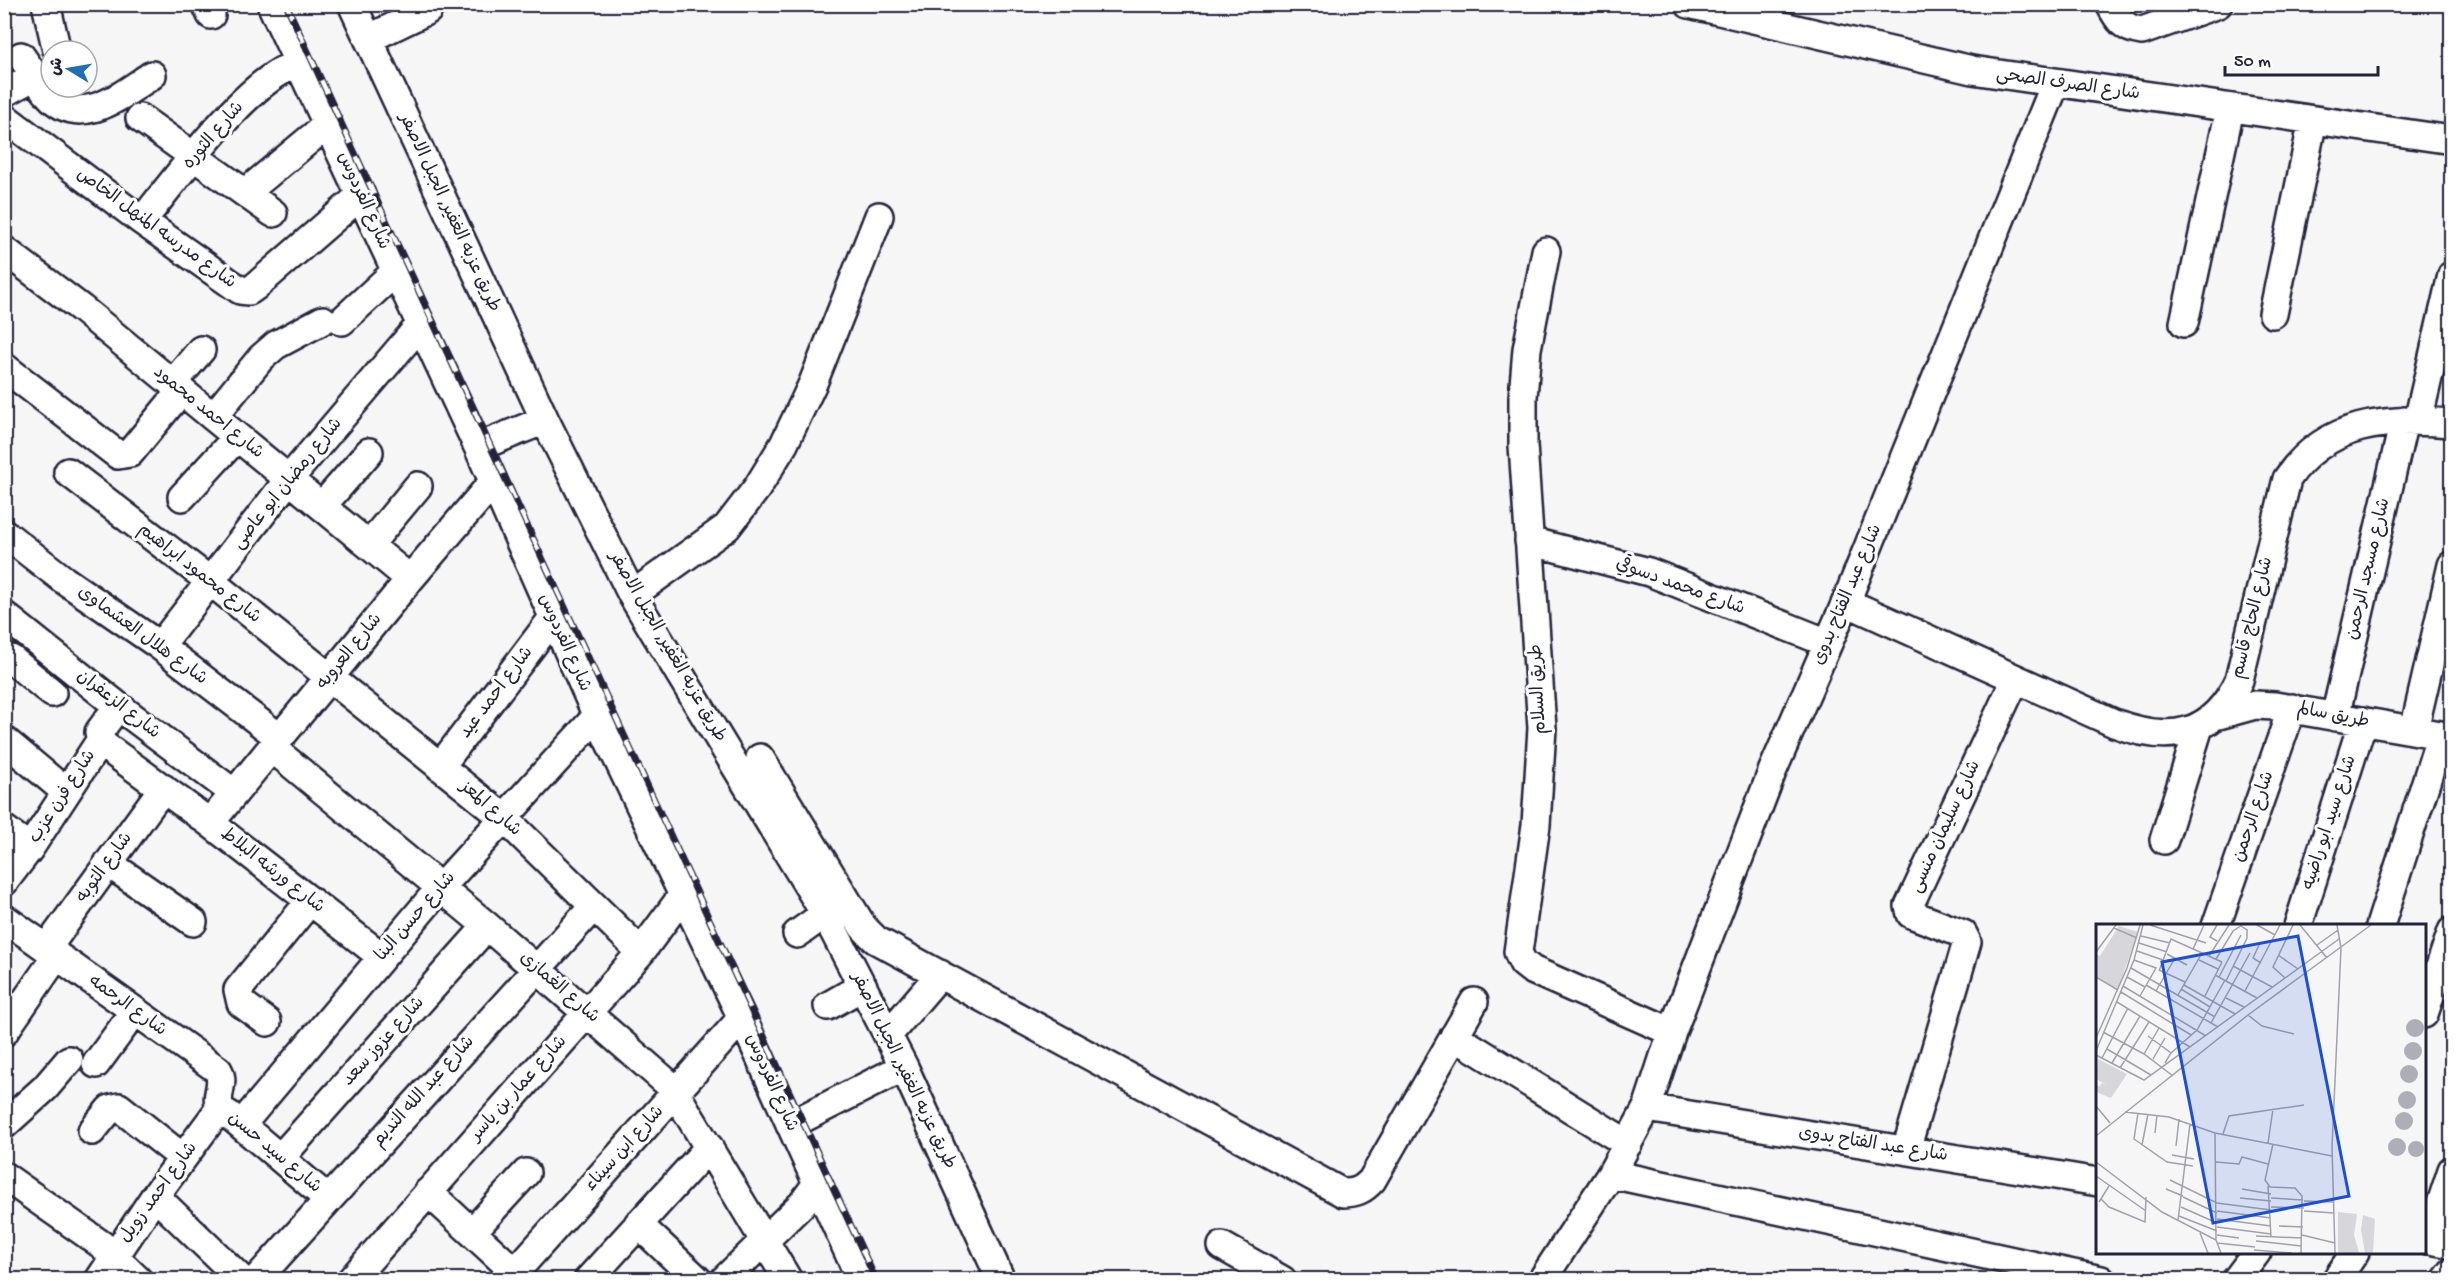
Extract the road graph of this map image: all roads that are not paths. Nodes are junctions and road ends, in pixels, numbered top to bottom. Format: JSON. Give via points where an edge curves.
{"nodes":[{"id":1,"x":46,"y":4,"type":"edge"},
{"id":2,"x":271,"y":4,"type":"edge"},
{"id":3,"x":352,"y":4,"type":"edge"},
{"id":4,"x":1689,"y":4,"type":"edge"},
{"id":5,"x":2110,"y":4,"type":"edge"},
{"id":6,"x":2218,"y":4,"type":"edge"},
{"id":7,"x":428,"y":10,"type":"dead end"},
{"id":8,"x":54,"y":39,"type":"edge"},
{"id":9,"x":368,"y":39,"type":"junction"},
{"id":10,"x":298,"y":64,"type":"junction"},
{"id":11,"x":152,"y":75,"type":"dead end"},
{"id":12,"x":2055,"y":84,"type":"junction"},
{"id":13,"x":4,"y":93,"type":"edge"},
{"id":14,"x":2230,"y":109,"type":"junction"},
{"id":15,"x":4,"y":117,"type":"edge"},
{"id":16,"x":140,"y":118,"type":"dead end"},
{"id":17,"x":2313,"y":120,"type":"junction"},
{"id":18,"x":328,"y":124,"type":"junction"},
{"id":19,"x":2451,"y":140,"type":"edge"},
{"id":20,"x":194,"y":157,"type":"junction"},
{"id":21,"x":245,"y":193,"type":"junction"},
{"id":22,"x":360,"y":195,"type":"junction"},
{"id":23,"x":273,"y":213,"type":"dead end"},
{"id":24,"x":879,"y":216,"type":"dead end"},
{"id":25,"x":142,"y":221,"type":"junction"},
{"id":26,"x":4,"y":250,"type":"edge"},
{"id":27,"x":1546,"y":251,"type":"dead end"},
{"id":28,"x":395,"y":272,"type":"junction"},
{"id":29,"x":2451,"y":275,"type":"edge"},
{"id":30,"x":2273,"y":314,"type":"dead end"},
{"id":31,"x":2184,"y":323,"type":"dead end"},
{"id":32,"x":420,"y":325,"type":"junction"},
{"id":33,"x":201,"y":350,"type":"dead end"},
{"id":34,"x":4,"y":368,"type":"edge"},
{"id":35,"x":177,"y":387,"type":"junction"},
{"id":36,"x":213,"y":417,"type":"junction"},
{"id":37,"x":545,"y":420,"type":"junction"},
{"id":38,"x":2411,"y":421,"type":"junction"},
{"id":39,"x":2451,"y":423,"type":"edge"},
{"id":40,"x":237,"y":437,"type":"junction"},
{"id":41,"x":478,"y":447,"type":"junction"},
{"id":42,"x":369,"y":452,"type":"dead end"},
{"id":43,"x":68,"y":472,"type":"dead end"},
{"id":44,"x":289,"y":479,"type":"junction"},
{"id":45,"x":493,"y":482,"type":"junction"},
{"id":46,"x":418,"y":486,"type":"dead end"},
{"id":47,"x":182,"y":497,"type":"dead end"},
{"id":48,"x":322,"y":506,"type":"junction"},
{"id":49,"x":4,"y":533,"type":"edge"},
{"id":50,"x":1529,"y":541,"type":"junction"},
{"id":51,"x":369,"y":545,"type":"junction"},
{"id":52,"x":2451,"y":565,"type":"edge"},
{"id":53,"x":410,"y":579,"type":"junction"},
{"id":54,"x":210,"y":581,"type":"junction"},
{"id":55,"x":632,"y":594,"type":"junction"},
{"id":56,"x":1846,"y":602,"type":"junction"},
{"id":57,"x":4,"y":615,"type":"edge"},
{"id":58,"x":553,"y":618,"type":"junction"},
{"id":59,"x":30,"y":635,"type":"junction"},
{"id":60,"x":1828,"y":643,"type":"junction"},
{"id":61,"x":160,"y":646,"type":"junction"},
{"id":62,"x":8,"y":663,"type":"edge"},
{"id":63,"x":329,"y":678,"type":"junction"},
{"id":64,"x":2015,"y":680,"type":"junction"},
{"id":65,"x":52,"y":693,"type":"dead end"},
{"id":66,"x":118,"y":706,"type":"junction"},
{"id":67,"x":2292,"y":708,"type":"junction"},
{"id":68,"x":597,"y":716,"type":"junction"},
{"id":69,"x":2334,"y":717,"type":"junction"},
{"id":70,"x":2363,"y":721,"type":"junction"},
{"id":71,"x":2207,"y":722,"type":"junction"},
{"id":72,"x":2414,"y":730,"type":"junction"},
{"id":73,"x":2446,"y":736,"type":"edge"},
{"id":74,"x":4,"y":740,"type":"edge"},
{"id":75,"x":100,"y":741,"type":"junction"},
{"id":76,"x":276,"y":743,"type":"junction"},
{"id":77,"x":760,"y":758,"type":"dead end"},
{"id":78,"x":440,"y":767,"type":"junction"},
{"id":79,"x":162,"y":788,"type":"junction"},
{"id":80,"x":66,"y":792,"type":"junction"},
{"id":81,"x":234,"y":793,"type":"junction"},
{"id":82,"x":504,"y":818,"type":"junction"},
{"id":83,"x":210,"y":823,"type":"junction"},
{"id":84,"x":4,"y":829,"type":"edge"},
{"id":85,"x":2164,"y":840,"type":"dead end"},
{"id":86,"x":30,"y":848,"type":"junction"},
{"id":87,"x":108,"y":863,"type":"junction"},
{"id":88,"x":4,"y":882,"type":"edge"},
{"id":89,"x":441,"y":887,"type":"junction"},
{"id":90,"x":683,"y":895,"type":"junction"},
{"id":91,"x":309,"y":901,"type":"junction"},
{"id":92,"x":594,"y":906,"type":"junction"},
{"id":93,"x":825,"y":914,"type":"junction"},
{"id":94,"x":4,"y":918,"type":"edge"},
{"id":95,"x":193,"y":922,"type":"dead end"},
{"id":96,"x":2217,"y":924,"type":"edge"},
{"id":97,"x":2299,"y":924,"type":"edge"},
{"id":98,"x":2381,"y":924,"type":"edge"},
{"id":99,"x":487,"y":926,"type":"junction"},
{"id":100,"x":2451,"y":931,"type":"edge"},
{"id":101,"x":797,"y":934,"type":"dead end"},
{"id":102,"x":52,"y":951,"type":"junction"},
{"id":103,"x":640,"y":952,"type":"junction"},
{"id":104,"x":381,"y":956,"type":"junction"},
{"id":105,"x":536,"y":969,"type":"junction"},
{"id":106,"x":940,"y":974,"type":"junction"},
{"id":107,"x":863,"y":986,"type":"junction"},
{"id":108,"x":1474,"y":1002,"type":"dead end"},
{"id":109,"x":828,"y":1006,"type":"dead end"},
{"id":110,"x":2426,"y":1008,"type":"edge"},
{"id":111,"x":135,"y":1011,"type":"junction"},
{"id":112,"x":588,"y":1012,"type":"junction"},
{"id":113,"x":742,"y":1018,"type":"junction"},
{"id":114,"x":267,"y":1022,"type":"dead end"},
{"id":115,"x":4,"y":1032,"type":"edge"},
{"id":116,"x":1672,"y":1032,"type":"junction"},
{"id":117,"x":888,"y":1035,"type":"junction"},
{"id":118,"x":1455,"y":1036,"type":"junction"},
{"id":119,"x":69,"y":1060,"type":"dead end"},
{"id":120,"x":96,"y":1064,"type":"dead end"},
{"id":121,"x":904,"y":1067,"type":"junction"},
{"id":122,"x":676,"y":1092,"type":"junction"},
{"id":123,"x":220,"y":1108,"type":"junction"},
{"id":124,"x":1647,"y":1108,"type":"junction"},
{"id":125,"x":5,"y":1122,"type":"edge"},
{"id":126,"x":242,"y":1124,"type":"junction"},
{"id":127,"x":790,"y":1125,"type":"junction"},
{"id":128,"x":92,"y":1131,"type":"dead end"},
{"id":129,"x":1628,"y":1144,"type":"junction"},
{"id":130,"x":709,"y":1147,"type":"junction"},
{"id":131,"x":1906,"y":1150,"type":"junction"},
{"id":132,"x":281,"y":1157,"type":"junction"},
{"id":133,"x":183,"y":1158,"type":"junction"},
{"id":134,"x":2451,"y":1170,"type":"edge"},
{"id":135,"x":526,"y":1173,"type":"dead end"},
{"id":136,"x":1611,"y":1174,"type":"junction"},
{"id":137,"x":4,"y":1176,"type":"edge"},
{"id":138,"x":2096,"y":1182,"type":"edge"},
{"id":139,"x":816,"y":1185,"type":"junction"},
{"id":140,"x":428,"y":1192,"type":"junction"},
{"id":141,"x":155,"y":1196,"type":"junction"},
{"id":142,"x":327,"y":1198,"type":"junction"},
{"id":143,"x":638,"y":1224,"type":"junction"},
{"id":144,"x":472,"y":1232,"type":"junction"},
{"id":145,"x":764,"y":1238,"type":"junction"},
{"id":146,"x":2435,"y":1241,"type":"edge"},
{"id":147,"x":1222,"y":1246,"type":"dead end"},
{"id":148,"x":2256,"y":1254,"type":"edge"},
{"id":149,"x":2354,"y":1254,"type":"edge"},
{"id":150,"x":114,"y":1256,"type":"junction"},
{"id":151,"x":2451,"y":1272,"type":"edge"},
{"id":152,"x":362,"y":1276,"type":"edge"},
{"id":153,"x":512,"y":1276,"type":"edge"},
{"id":154,"x":99,"y":1280,"type":"edge"},
{"id":155,"x":138,"y":1280,"type":"edge"},
{"id":156,"x":242,"y":1280,"type":"edge"},
{"id":157,"x":256,"y":1280,"type":"edge"},
{"id":158,"x":588,"y":1280,"type":"edge"},
{"id":159,"x":698,"y":1280,"type":"edge"},
{"id":160,"x":724,"y":1280,"type":"edge"},
{"id":161,"x":789,"y":1280,"type":"edge"},
{"id":162,"x":861,"y":1280,"type":"edge"},
{"id":163,"x":1001,"y":1280,"type":"edge"},
{"id":164,"x":1282,"y":1280,"type":"edge"},
{"id":165,"x":1542,"y":1280,"type":"edge"},
{"id":166,"x":2101,"y":1280,"type":"edge"},
{"id":167,"x":2236,"y":1280,"type":"edge"},
{"id":168,"x":2336,"y":1280,"type":"edge"},
{"id":169,"x":2446,"y":1280,"type":"edge"}],
"edges":[{"from":1,"to":8,"type":"street"},
{"from":2,"to":10,"type":"street","name":"شارع الفردوس"},
{"from":3,"to":9,"type":"street","name":"طريق عزبه الغفير, الجبل الاصفر"},
{"from":4,"to":12,"type":"street","name":"شارع الصرف الصحى","via":[[1972,70]]},
{"from":5,"to":6,"type":"street","via":[[2122,24],[2130,30],[2142,31]]},
{"from":7,"to":9,"type":"street"},
{"from":9,"to":37,"type":"street","name":"طريق عزبه الغفير, الجبل الاصفر"},
{"from":10,"to":18,"type":"street","name":"شارع الفردوس"},
{"from":10,"to":20,"type":"street","name":"شارع الثوره","via":[[289,66],[245,100]]},
{"from":11,"to":13,"type":"street","via":[[92,110],[62,105],[49,96],[28,66]]},
{"from":12,"to":14,"type":"street","name":"شارع الصرف الصحى"},
{"from":12,"to":56,"type":"street","name":"شارع عبد الفتاح بدوى"},
{"from":14,"to":17,"type":"street","name":"شارع الصرف الصحى"},
{"from":14,"to":31,"type":"street"},
{"from":15,"to":25,"type":"street","name":"شارع مدرسه المنهل الخاص"},
{"from":16,"to":20,"type":"street"},
{"from":17,"to":19,"type":"street","name":"شارع الصرف الصحى"},
{"from":17,"to":30,"type":"street"},
{"from":18,"to":21,"type":"street"},
{"from":18,"to":22,"type":"street","name":"شارع الفردوس"},
{"from":20,"to":21,"type":"street"},
{"from":20,"to":25,"type":"street","name":"شارع الثوره"},
{"from":21,"to":23,"type":"street"},
{"from":22,"to":25,"type":"street","name":"شارع مدرسه المنهل الخاص","via":[[249,291],[233,286]]},
{"from":22,"to":28,"type":"street","name":"شارع الفردوس"},
{"from":24,"to":55,"type":"street","via":[[813,383],[784,444],[757,488],[727,527]]},
{"from":26,"to":35,"type":"street","name":"شارع احمد محمود"},
{"from":27,"to":50,"type":"street","name":"طريق السلام","via":[[1527,349],[1523,397]]},
{"from":28,"to":32,"type":"street","name":"شارع الفردوس"},
{"from":28,"to":36,"type":"street","via":[[333,321],[276,345]]},
{"from":29,"to":38,"type":"street","name":"شارع مسجد الرحمن"},
{"from":32,"to":41,"type":"street","name":"شارع الفردوس"},
{"from":32,"to":44,"type":"street","name":"شارع رمضان ابو عاصى"},
{"from":33,"to":35,"type":"street"},
{"from":34,"to":35,"type":"street","via":[[118,455],[130,453]]},
{"from":35,"to":36,"type":"street","name":"شارع احمد محمود"},
{"from":36,"to":40,"type":"street","name":"شارع احمد محمود"},
{"from":37,"to":41,"type":"street"},
{"from":37,"to":55,"type":"street","name":"طريق عزبه الغفير, الجبل الاصفر"},
{"from":38,"to":39,"type":"street","name":"شارع الحاج قاسم"},
{"from":38,"to":69,"type":"street","name":"شارع مسجد الرحمن"},
{"from":38,"to":71,"type":"street","name":"شارع الحاج قاسم","via":[[2367,425],[2331,437],[2298,462],[2287,479],[2239,680],[2230,699]]},
{"from":40,"to":44,"type":"street","name":"شارع احمد محمود"},
{"from":40,"to":47,"type":"street"},
{"from":41,"to":45,"type":"street","name":"شارع الفردوس"},
{"from":42,"to":48,"type":"street"},
{"from":43,"to":54,"type":"street","name":"شارع محمود ابراهيم"},
{"from":44,"to":48,"type":"street","name":"شارع احمد محمود"},
{"from":44,"to":54,"type":"street","name":"شارع رمضان ابو عاصى"},
{"from":45,"to":53,"type":"street","name":"شارع العروبه"},
{"from":45,"to":58,"type":"street","name":"شارع الفردوس"},
{"from":46,"to":51,"type":"street"},
{"from":48,"to":51,"type":"street","name":"شارع احمد محمود"},
{"from":49,"to":61,"type":"street","name":"شارع هلال العشماوى"},
{"from":50,"to":60,"type":"street","name":"شارع محمد دسوقي","via":[[1649,572]]},
{"from":50,"to":116,"type":"street","name":"طريق السلام","via":[[1542,728],[1536,825],[1518,952],[1532,970]]},
{"from":51,"to":53,"type":"street","name":"شارع احمد محمود"},
{"from":52,"to":72,"type":"street"},
{"from":53,"to":63,"type":"street","name":"شارع العروبه"},
{"from":54,"to":61,"type":"street","name":"شارع رمضان ابو عاصى"},
{"from":54,"to":63,"type":"street","name":"شارع محمود ابراهيم"},
{"from":55,"to":93,"type":"street","name":"طريق عزبه الغفير, الجبل الاصفر"},
{"from":56,"to":60,"type":"street","name":"شارع عبد الفتاح بدوى"},
{"from":56,"to":64,"type":"street"},
{"from":57,"to":59,"type":"street","name":"شارع الزعفران"},
{"from":58,"to":68,"type":"street","name":"شارع الفردوس"},
{"from":58,"to":78,"type":"street","name":"شارع احمد عيد"},
{"from":59,"to":62,"type":"street"},
{"from":59,"to":66,"type":"street","name":"شارع الزعفران"},
{"from":60,"to":116,"type":"street","name":"شارع عبد الفتاح بدوى","via":[[1772,772]]},
{"from":61,"to":76,"type":"street","name":"شارع هلال العشماوى"},
{"from":62,"to":65,"type":"street"},
{"from":63,"to":76,"type":"street","name":"شارع العروبه"},
{"from":63,"to":78,"type":"street","name":"شارع المعز"},
{"from":64,"to":71,"type":"street","via":[[2140,733],[2180,734]]},
{"from":64,"to":131,"type":"street","name":"شارع سليمان منسى","via":[[1909,906],[1911,914],[1963,934],[1966,942]]},
{"from":66,"to":75,"type":"street","name":"شارع فرن عزب","via":[[99,732]]},
{"from":66,"to":81,"type":"street","name":"شارع الزعفران"},
{"from":67,"to":69,"type":"street","name":"طريق سالم"},
{"from":67,"to":71,"type":"street","name":"طريق سالم","via":[[2255,705]]},
{"from":67,"to":96,"type":"street","name":"شارع الرحمن"},
{"from":68,"to":82,"type":"street","name":"شارع حسن البنا"},
{"from":68,"to":90,"type":"street","name":"شارع الفردوس"},
{"from":69,"to":70,"type":"street","name":"طريق سالم"},
{"from":70,"to":72,"type":"street","name":"طريق سالم"},
{"from":70,"to":97,"type":"street","name":"شارع سيد ابو راضيه"},
{"from":71,"to":85,"type":"street"},
{"from":72,"to":73,"type":"street","name":"طريق سالم"},
{"from":73,"to":98,"type":"street"},
{"from":74,"to":80,"type":"street"},
{"from":75,"to":79,"type":"street","name":"شارع ورشه البلاط"},
{"from":75,"to":80,"type":"street","name":"شارع فرن عزب"},
{"from":76,"to":81,"type":"street","name":"شارع العروبه"},
{"from":76,"to":89,"type":"street","name":"شارع الغمازى"},
{"from":77,"to":106,"type":"street","via":[[869,934]]},
{"from":78,"to":82,"type":"street","name":"شارع المعز"},
{"from":79,"to":83,"type":"street","name":"شارع ورشه البلاط"},
{"from":79,"to":87,"type":"street","name":"شارع التوبه"},
{"from":80,"to":86,"type":"street","name":"شارع فرن عزب"},
{"from":81,"to":83,"type":"street","name":"شارع العروبه"},
{"from":82,"to":89,"type":"street","name":"شارع حسن البنا"},
{"from":82,"to":92,"type":"street","name":"شارع المعز"},
{"from":83,"to":91,"type":"street","name":"شارع ورشه البلاط"},
{"from":84,"to":86,"type":"street"},
{"from":86,"to":88,"type":"street","name":"شارع فرن عزب"},
{"from":87,"to":95,"type":"street"},
{"from":87,"to":102,"type":"street","name":"شارع التوبه"},
{"from":89,"to":99,"type":"street","name":"شارع الغمازى"},
{"from":89,"to":104,"type":"street","name":"شارع حسن البنا"},
{"from":90,"to":103,"type":"street","name":"شارع عمار بن ياسر"},
{"from":90,"to":113,"type":"street","name":"شارع الفردوس"},
{"from":91,"to":104,"type":"street","name":"شارع ورشه البلاط"},
{"from":91,"to":114,"type":"street","via":[[238,990],[241,1002]]},
{"from":92,"to":103,"type":"street","name":"شارع المعز"},
{"from":92,"to":105,"type":"street","name":"شارع عبد الله النديم"},
{"from":93,"to":101,"type":"street"},
{"from":93,"to":107,"type":"street","name":"طريق عزبه الغفير, الجبل الاصفر"},
{"from":94,"to":102,"type":"street","name":"شارع الرحمه"},
{"from":99,"to":105,"type":"street","name":"شارع الغمازى"},
{"from":99,"to":132,"type":"street","name":"شارع عزوز سعد"},
{"from":100,"to":110,"type":"street"},
{"from":102,"to":111,"type":"street","name":"شارع الرحمه"},
{"from":102,"to":115,"type":"street","name":"شارع التوبه"},
{"from":103,"to":112,"type":"street","name":"شارع عمار بن ياسر"},
{"from":104,"to":126,"type":"street","name":"شارع حسن البنا"},
{"from":105,"to":112,"type":"street","name":"شارع الغمازى"},
{"from":105,"to":142,"type":"street","name":"شارع عبد الله النديم"},
{"from":106,"to":117,"type":"street"},
{"from":106,"to":118,"type":"street","via":[[1343,1193],[1354,1193],[1372,1180]]},
{"from":107,"to":109,"type":"street"},
{"from":107,"to":117,"type":"street","name":"طريق عزبه الغفير, الجبل الاصفر"},
{"from":108,"to":118,"type":"street"},
{"from":111,"to":120,"type":"street"},
{"from":111,"to":123,"type":"street","name":"شارع الرحمه","via":[[218,1070],[222,1083],[217,1096]]},
{"from":112,"to":122,"type":"street","name":"شارع الغمازى"},
{"from":112,"to":140,"type":"street","name":"شارع عمار بن ياسر"},
{"from":113,"to":122,"type":"street","name":"شارع ابن سيناء"},
{"from":113,"to":127,"type":"street","name":"شارع الفردوس"},
{"from":116,"to":124,"type":"street","name":"شارع عبد الفتاح بدوى"},
{"from":117,"to":121,"type":"street","name":"طريق عزبه الغفير, الجبل الاصفر"},
{"from":118,"to":129,"type":"street"},
{"from":119,"to":125,"type":"street","via":[[45,1088]]},
{"from":121,"to":127,"type":"street"},
{"from":121,"to":163,"type":"street","name":"طريق عزبه الغفير, الجبل الاصفر"},
{"from":122,"to":130,"type":"street","name":"شارع الغمازى"},
{"from":122,"to":153,"type":"street","name":"شارع ابن سيناء"},
{"from":123,"to":126,"type":"street","name":"شارع سيد حسن"},
{"from":123,"to":133,"type":"street","name":"شارع احمد زويل"},
{"from":124,"to":129,"type":"street","name":"شارع عبد الفتاح بدوى"},
{"from":124,"to":131,"type":"street","name":"شارع عبد الفتاح بدوى"},
{"from":126,"to":132,"type":"street","name":"شارع سيد حسن"},
{"from":127,"to":139,"type":"street","name":"شارع الفردوس"},
{"from":128,"to":133,"type":"street","via":[[110,1109],[119,1107]]},
{"from":129,"to":136,"type":"street","name":"شارع عبد الفتاح بدوى"},
{"from":130,"to":143,"type":"street"},
{"from":130,"to":145,"type":"street","name":"شارع الغمازى"},
{"from":131,"to":138,"type":"street","name":"شارع عبد الفتاح بدوى"},
{"from":132,"to":142,"type":"street","name":"شارع سيد حسن"},
{"from":133,"to":141,"type":"street","name":"شارع احمد زويل"},
{"from":134,"to":146,"type":"street"},
{"from":135,"to":144,"type":"street"},
{"from":136,"to":165,"type":"street","name":"شارع عبد الفتاح بدوى"},
{"from":136,"to":166,"type":"street"},
{"from":137,"to":150,"type":"street"},
{"from":139,"to":145,"type":"street","via":[[802,1204]]},
{"from":139,"to":162,"type":"street","name":"شارع الفردوس"},
{"from":140,"to":144,"type":"street"},
{"from":140,"to":152,"type":"street","name":"شارع عمار بن ياسر"},
{"from":141,"to":150,"type":"street","name":"شارع احمد زويل"},
{"from":141,"to":156,"type":"street"},
{"from":142,"to":157,"type":"street","name":"شارع عبد الله النديم"},
{"from":143,"to":158,"type":"street"},
{"from":143,"to":159,"type":"street"},
{"from":144,"to":153,"type":"street"},
{"from":145,"to":160,"type":"street"},
{"from":145,"to":161,"type":"street","name":"شارع الغمازى"},
{"from":147,"to":164,"type":"street"},
{"from":148,"to":167,"type":"street"},
{"from":149,"to":168,"type":"street"},
{"from":150,"to":154,"type":"street","name":"شارع احمد زويل"},
{"from":150,"to":155,"type":"street"},
{"from":151,"to":169,"type":"street"}]}
